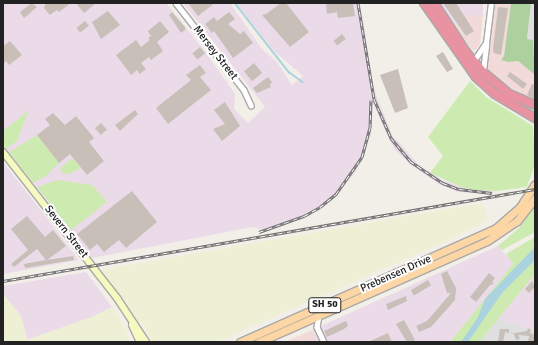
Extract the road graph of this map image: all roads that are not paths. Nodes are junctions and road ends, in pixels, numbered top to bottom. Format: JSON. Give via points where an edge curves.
{"nodes":[{"id":1,"x":176,"y":3,"type":"edge"},
{"id":2,"x":424,"y":3,"type":"edge"},
{"id":3,"x":434,"y":3,"type":"edge"},
{"id":4,"x":491,"y":3,"type":"edge"},
{"id":5,"x":486,"y":43,"type":"junction"},
{"id":6,"x":471,"y":65,"type":"junction"},
{"id":7,"x":483,"y":72,"type":"junction"},
{"id":8,"x":251,"y":105,"type":"dead end"},
{"id":9,"x":535,"y":105,"type":"edge"},
{"id":10,"x":535,"y":118,"type":"edge"},
{"id":11,"x":3,"y":152,"type":"edge"},
{"id":12,"x":535,"y":184,"type":"edge"},
{"id":13,"x":535,"y":198,"type":"edge"},
{"id":14,"x":127,"y":312,"type":"junction"},
{"id":15,"x":319,"y":316,"type":"junction"},
{"id":16,"x":305,"y":322,"type":"junction"},
{"id":17,"x":316,"y":327,"type":"junction"},
{"id":18,"x":140,"y":342,"type":"edge"},
{"id":19,"x":146,"y":342,"type":"edge"},
{"id":20,"x":240,"y":342,"type":"edge"},
{"id":21,"x":259,"y":342,"type":"edge"},
{"id":22,"x":324,"y":342,"type":"edge"}],
"edges":[{"from":1,"to":8,"type":"street","name":"Mersey Street","via":[[244,90]]},
{"from":2,"to":6,"type":"highway"},
{"from":3,"to":6,"type":"highway"},
{"from":4,"to":5,"type":"street"},
{"from":5,"to":6,"type":"street"},
{"from":5,"to":7,"type":"street"},
{"from":6,"to":7,"type":"highway"},
{"from":6,"to":10,"type":"highway","via":[[495,94]]},
{"from":7,"to":9,"type":"highway","via":[[509,94]]},
{"from":11,"to":14,"type":"street","name":"Severn Street"},
{"from":12,"to":20,"type":"main road","name":"Prebensen Drive","number":"SH 50","via":[[520,207],[496,228]]},
{"from":13,"to":15,"type":"main road","name":"Prebensen Drive","number":"SH 50","via":[[517,220],[498,235]]},
{"from":14,"to":18,"type":"street","name":"Severn Street"},
{"from":14,"to":19,"type":"street","name":"Severn Street"},
{"from":15,"to":16,"type":"main road","name":"Prebensen Drive","number":"SH 50"},
{"from":15,"to":17,"type":"street"},
{"from":16,"to":17,"type":"street"},
{"from":16,"to":21,"type":"main road","name":"Prebensen Drive","number":"SH 50"},
{"from":17,"to":22,"type":"street"}]}
